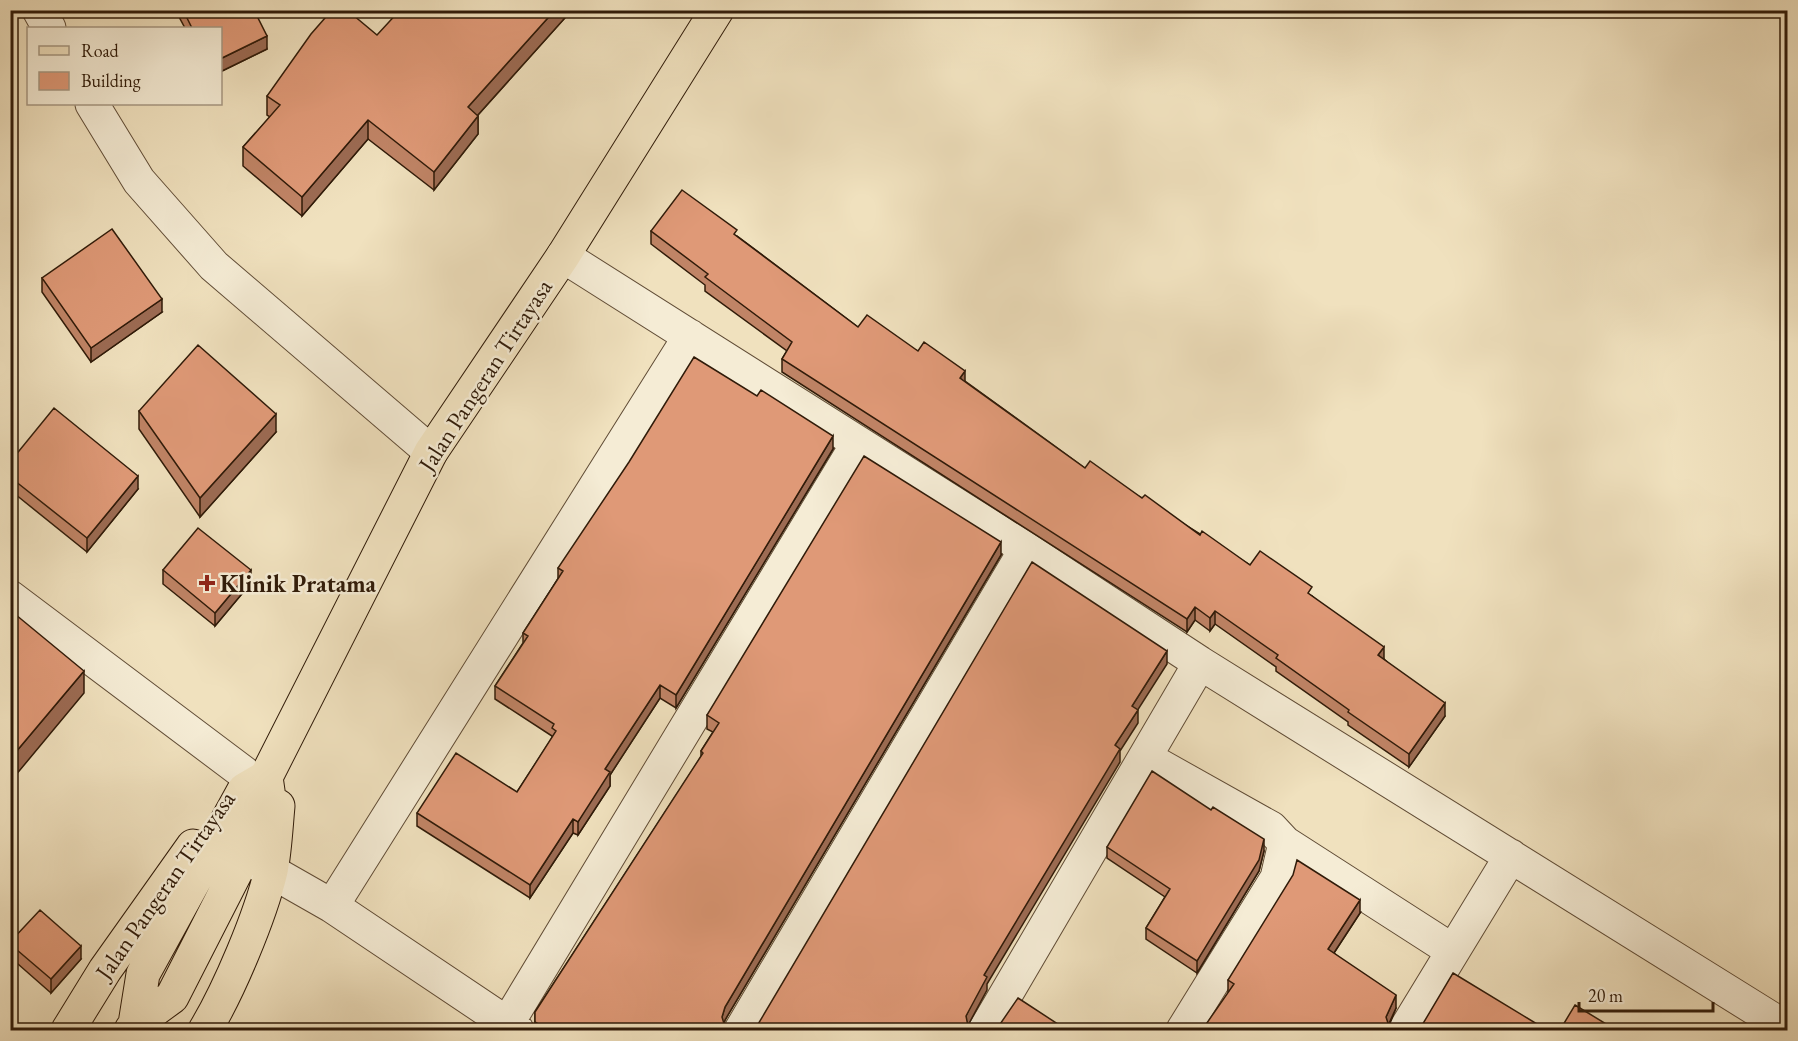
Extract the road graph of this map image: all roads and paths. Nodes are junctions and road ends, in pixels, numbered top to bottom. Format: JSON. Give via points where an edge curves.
{"nodes":[{"id":1,"x":39,"y":10,"type":"edge"},
{"id":2,"x":717,"y":10,"type":"edge"},
{"id":3,"x":48,"y":27,"type":"edge"},
{"id":4,"x":93,"y":105,"type":"edge"},
{"id":5,"x":563,"y":256,"type":"junction"},
{"id":6,"x":690,"y":336,"type":"junction"},
{"id":7,"x":858,"y":442,"type":"junction"},
{"id":8,"x":431,"y":452,"type":"junction"},
{"id":9,"x":1026,"y":549,"type":"junction"},
{"id":10,"x":10,"y":597,"type":"edge"},
{"id":11,"x":1200,"y":663,"type":"junction"},
{"id":12,"x":1146,"y":758,"type":"junction"},
{"id":13,"x":265,"y":765,"type":"junction"},
{"id":14,"x":1285,"y":843,"type":"junction"},
{"id":15,"x":1511,"y":856,"type":"junction"},
{"id":16,"x":257,"y":863,"type":"junction"},
{"id":17,"x":332,"y":906,"type":"junction"},
{"id":18,"x":1454,"y":951,"type":"junction"},
{"id":19,"x":133,"y":1027,"type":"edge"},
{"id":20,"x":512,"y":1027,"type":"edge"},
{"id":21,"x":1788,"y":1029,"type":"edge"},
{"id":22,"x":68,"y":1030,"type":"edge"},
{"id":23,"x":205,"y":1030,"type":"edge"},
{"id":24,"x":741,"y":1030,"type":"edge"},
{"id":25,"x":985,"y":1030,"type":"edge"},
{"id":26,"x":1183,"y":1030,"type":"edge"},
{"id":27,"x":1406,"y":1030,"type":"edge"}],
"edges":[{"from":1,"to":3,"type":"street"},
{"from":2,"to":5,"type":"main road","name":"Jalan Pangeran Tirtayasa"},
{"from":4,"to":8,"type":"street","via":[[140,181],[214,266]]},
{"from":5,"to":6,"type":"street"},
{"from":5,"to":8,"type":"main road","name":"Jalan Pangeran Tirtayasa"},
{"from":6,"to":7,"type":"street"},
{"from":6,"to":17,"type":"street"},
{"from":7,"to":9,"type":"street"},
{"from":7,"to":20,"type":"street"},
{"from":8,"to":13,"type":"main road","name":"Jalan Pangeran Tirtayasa"},
{"from":9,"to":11,"type":"street"},
{"from":9,"to":24,"type":"street"},
{"from":10,"to":13,"type":"street"},
{"from":11,"to":12,"type":"street"},
{"from":11,"to":15,"type":"street"},
{"from":12,"to":14,"type":"street","via":[[1271,828]]},
{"from":12,"to":25,"type":"street"},
{"from":13,"to":16,"type":"main road","name":"Jalan Pangeran Tirtayasa","via":[[279,801]]},
{"from":13,"to":19,"type":"main road","name":"Jalan Pangeran Tirtayasa","via":[[244,790],[143,974]]},
{"from":13,"to":22,"type":"main road","name":"Jalan Pangeran Tirtayasa","via":[[123,944]]},
{"from":14,"to":18,"type":"street"},
{"from":14,"to":26,"type":"street","via":[[1276,878]]},
{"from":15,"to":18,"type":"street"},
{"from":15,"to":21,"type":"street"},
{"from":16,"to":17,"type":"street"},
{"from":16,"to":19,"type":"main road","name":"Jalan Pangeran Tirtayasa","via":[[172,997]]},
{"from":16,"to":23,"type":"main road","name":"Jalan Pangeran Tirtayasa","via":[[256,916]]},
{"from":17,"to":20,"type":"street"},
{"from":18,"to":27,"type":"street"}]}
